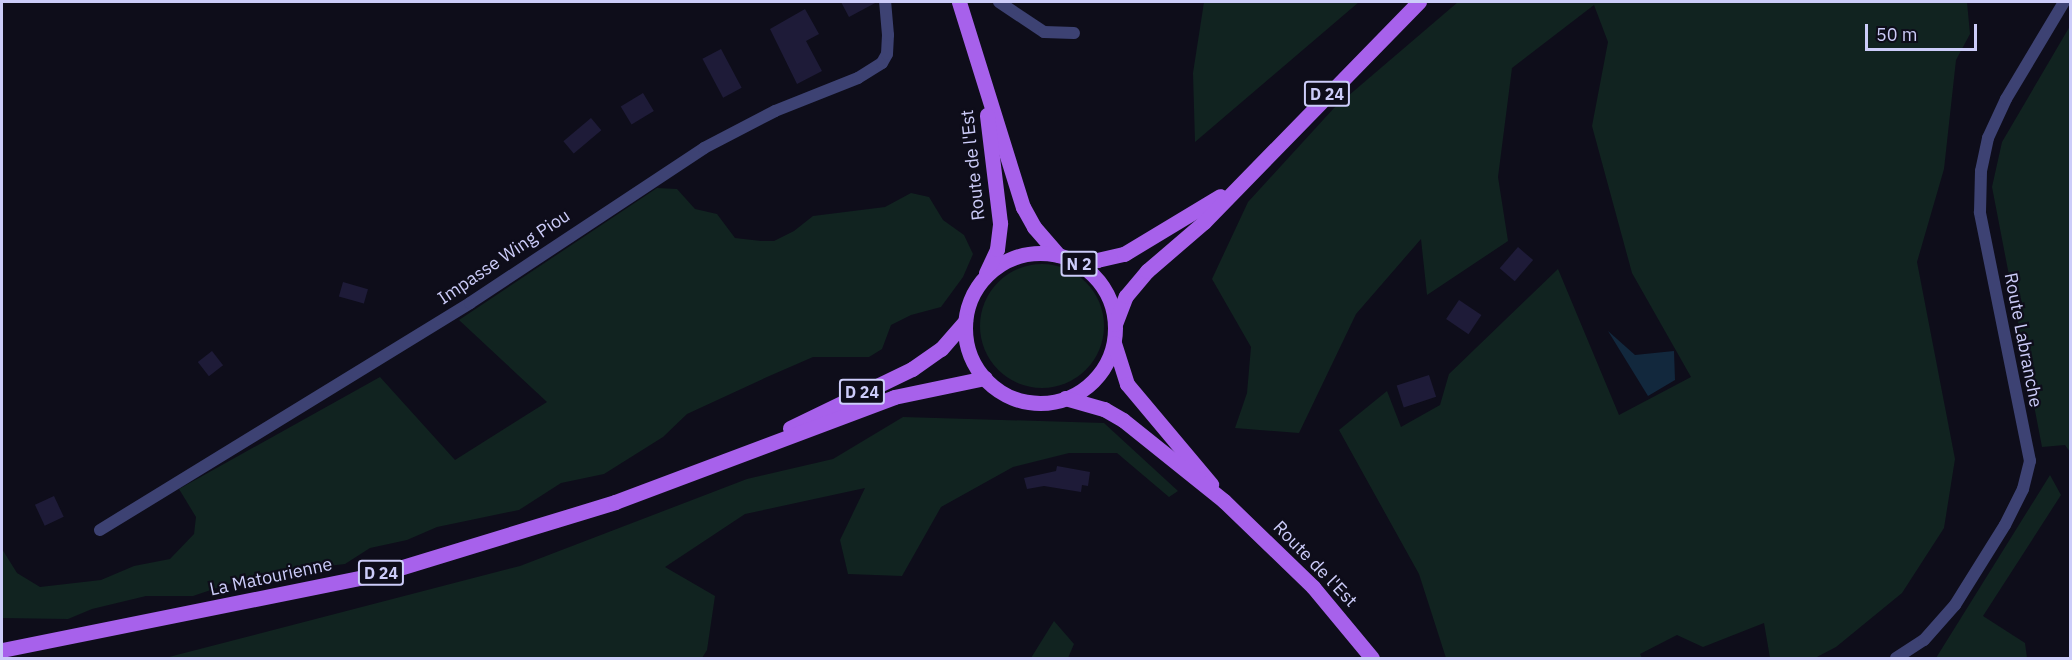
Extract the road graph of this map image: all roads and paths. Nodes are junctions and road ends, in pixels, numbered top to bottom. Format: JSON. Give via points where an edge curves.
{"nodes":[{"id":1,"x":885,"y":2,"type":"edge"},
{"id":2,"x":958,"y":2,"type":"edge"},
{"id":3,"x":1419,"y":2,"type":"edge"},
{"id":4,"x":2064,"y":2,"type":"edge"},
{"id":5,"x":1005,"y":3,"type":"edge"},
{"id":6,"x":1074,"y":33,"type":"dead end"},
{"id":7,"x":982,"y":79,"type":"junction"},
{"id":8,"x":1235,"y":186,"type":"junction"},
{"id":9,"x":1064,"y":257,"type":"junction"},
{"id":10,"x":983,"y":280,"type":"junction"},
{"id":11,"x":965,"y":321,"type":"junction"},
{"id":12,"x":1116,"y":324,"type":"junction"},
{"id":13,"x":1114,"y":343,"type":"junction"},
{"id":14,"x":985,"y":378,"type":"junction"},
{"id":15,"x":1065,"y":398,"type":"junction"},
{"id":16,"x":748,"y":451,"type":"junction"},
{"id":17,"x":1224,"y":501,"type":"junction"},
{"id":18,"x":100,"y":530,"type":"dead end"},
{"id":19,"x":2,"y":650,"type":"edge"},
{"id":20,"x":1372,"y":658,"type":"edge"},
{"id":21,"x":1896,"y":658,"type":"edge"}],
"edges":[{"from":1,"to":18,"type":"street","name":"Impasse Wing Piou","via":[[888,35],[887,54],[882,63],[858,78],[775,111],[704,148],[470,303]]},
{"from":2,"to":7,"type":"main road","name":"Route de l'Est","number":"N 2"},
{"from":3,"to":8,"type":"main road","number":"D 24"},
{"from":4,"to":21,"type":"street","name":"Route Labranche","via":[[2006,99],[1989,138],[1981,171],[1980,212],[2030,461],[2023,489],[1955,605],[1924,640]]},
{"from":5,"to":6,"type":"street","via":[[1044,32]]},
{"from":7,"to":9,"type":"main road","name":"Route de l'Est","number":"N 2","via":[[1023,207],[1034,227]]},
{"from":7,"to":10,"type":"main road","name":"Route de l'Est","number":"N 2","via":[[1000,223],[998,249]]},
{"from":8,"to":9,"type":"main road","number":"D 24","via":[[1124,254],[1097,260]]},
{"from":8,"to":12,"type":"main road","number":"D 24","via":[[1204,222],[1134,285]]},
{"from":9,"to":10,"type":"main road","number":"N 2","via":[[1017,257]]},
{"from":9,"to":12,"type":"main road","number":"N 2","via":[[1103,285]]},
{"from":10,"to":11,"type":"main road","number":"N 2","via":[[971,299]]},
{"from":11,"to":14,"type":"main road","number":"N 2","via":[[973,362]]},
{"from":11,"to":16,"type":"main road","name":"La Matourienne","number":"D 24","via":[[941,350],[912,369]]},
{"from":12,"to":13,"type":"main road","number":"N 2"},
{"from":13,"to":15,"type":"main road","number":"N 2","via":[[1104,366],[1088,386]]},
{"from":13,"to":17,"type":"main road","name":"Route de l'Est","number":"N 2","via":[[1126,384]]},
{"from":14,"to":15,"type":"main road","number":"N 2","via":[[1001,392],[1022,400],[1044,402]]},
{"from":14,"to":16,"type":"main road","name":"La Matourienne","number":"D 24","via":[[894,397]]},
{"from":15,"to":17,"type":"main road","name":"Route de l'Est","number":"N 2","via":[[1104,409],[1123,420]]},
{"from":16,"to":19,"type":"main road","name":"La Matourienne","number":"D 24","via":[[615,502],[382,573]]},
{"from":17,"to":20,"type":"main road","name":"Route de l'Est","number":"N 2","via":[[1313,587]]}]}
